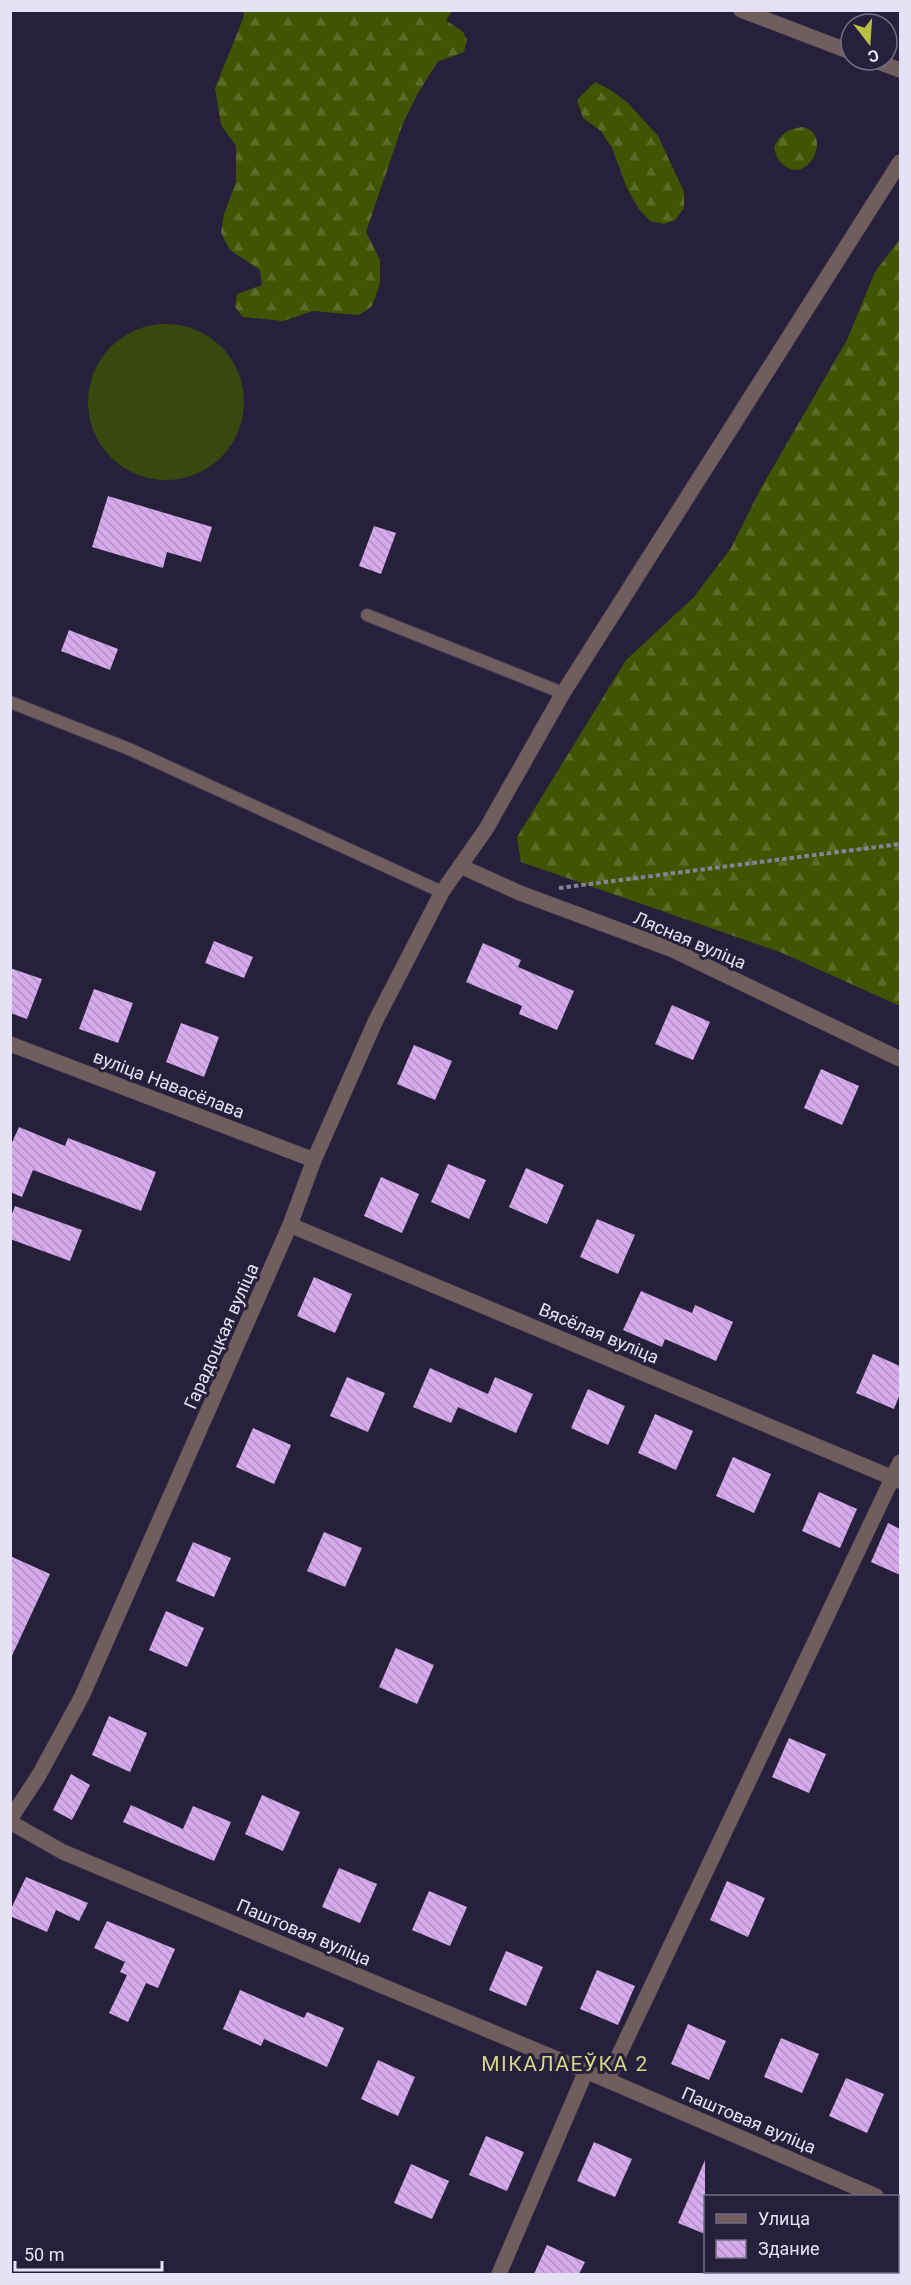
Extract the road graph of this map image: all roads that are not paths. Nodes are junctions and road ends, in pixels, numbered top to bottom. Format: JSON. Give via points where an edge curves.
{"nodes":[{"id":1,"x":741,"y":10,"type":"edge"},
{"id":2,"x":839,"y":47,"type":"edge"},
{"id":3,"x":900,"y":162,"type":"edge"},
{"id":4,"x":367,"y":615,"type":"dead end"},
{"id":5,"x":564,"y":693,"type":"junction"},
{"id":6,"x":10,"y":702,"type":"edge"},
{"id":7,"x":460,"y":866,"type":"junction"},
{"id":8,"x":442,"y":892,"type":"junction"},
{"id":9,"x":10,"y":1044,"type":"edge"},
{"id":10,"x":900,"y":1059,"type":"edge"},
{"id":11,"x":314,"y":1160,"type":"junction"},
{"id":12,"x":291,"y":1225,"type":"junction"},
{"id":13,"x":900,"y":1462,"type":"edge"},
{"id":14,"x":897,"y":1479,"type":"edge"},
{"id":15,"x":10,"y":1820,"type":"edge"},
{"id":16,"x":586,"y":2071,"type":"junction"},
{"id":17,"x":607,"y":2079,"type":"junction"},
{"id":18,"x":874,"y":2195,"type":"edge"},
{"id":19,"x":499,"y":2274,"type":"edge"}],
"edges":[{"from":1,"to":2,"type":"street"},
{"from":3,"to":5,"type":"street","name":"Гарадоцкая вуліца"},
{"from":4,"to":5,"type":"lane"},
{"from":5,"to":7,"type":"street","name":"Гарадоцкая вуліца","via":[[486,829]]},
{"from":6,"to":8,"type":"lane","via":[[129,749]]},
{"from":7,"to":8,"type":"street","name":"Гарадоцкая вуліца"},
{"from":7,"to":10,"type":"street","name":"Лясная вуліца","via":[[520,894],[673,950]]},
{"from":8,"to":11,"type":"street","name":"Гарадоцкая вуліца","via":[[375,1022]]},
{"from":9,"to":11,"type":"street","name":"вуліца Навасёлава"},
{"from":11,"to":12,"type":"street","name":"Гарадоцкая вуліца"},
{"from":12,"to":14,"type":"street","name":"Вясёлая вуліца"},
{"from":12,"to":15,"type":"street","name":"Гарадоцкая вуліца","via":[[82,1696]]},
{"from":13,"to":14,"type":"street"},
{"from":14,"to":17,"type":"street"},
{"from":15,"to":16,"type":"street","name":"Паштовая вуліца","via":[[63,1852]]},
{"from":16,"to":17,"type":"street","name":"Паштовая вуліца"},
{"from":16,"to":19,"type":"street"},
{"from":17,"to":18,"type":"street","name":"Паштовая вуліца"}]}
